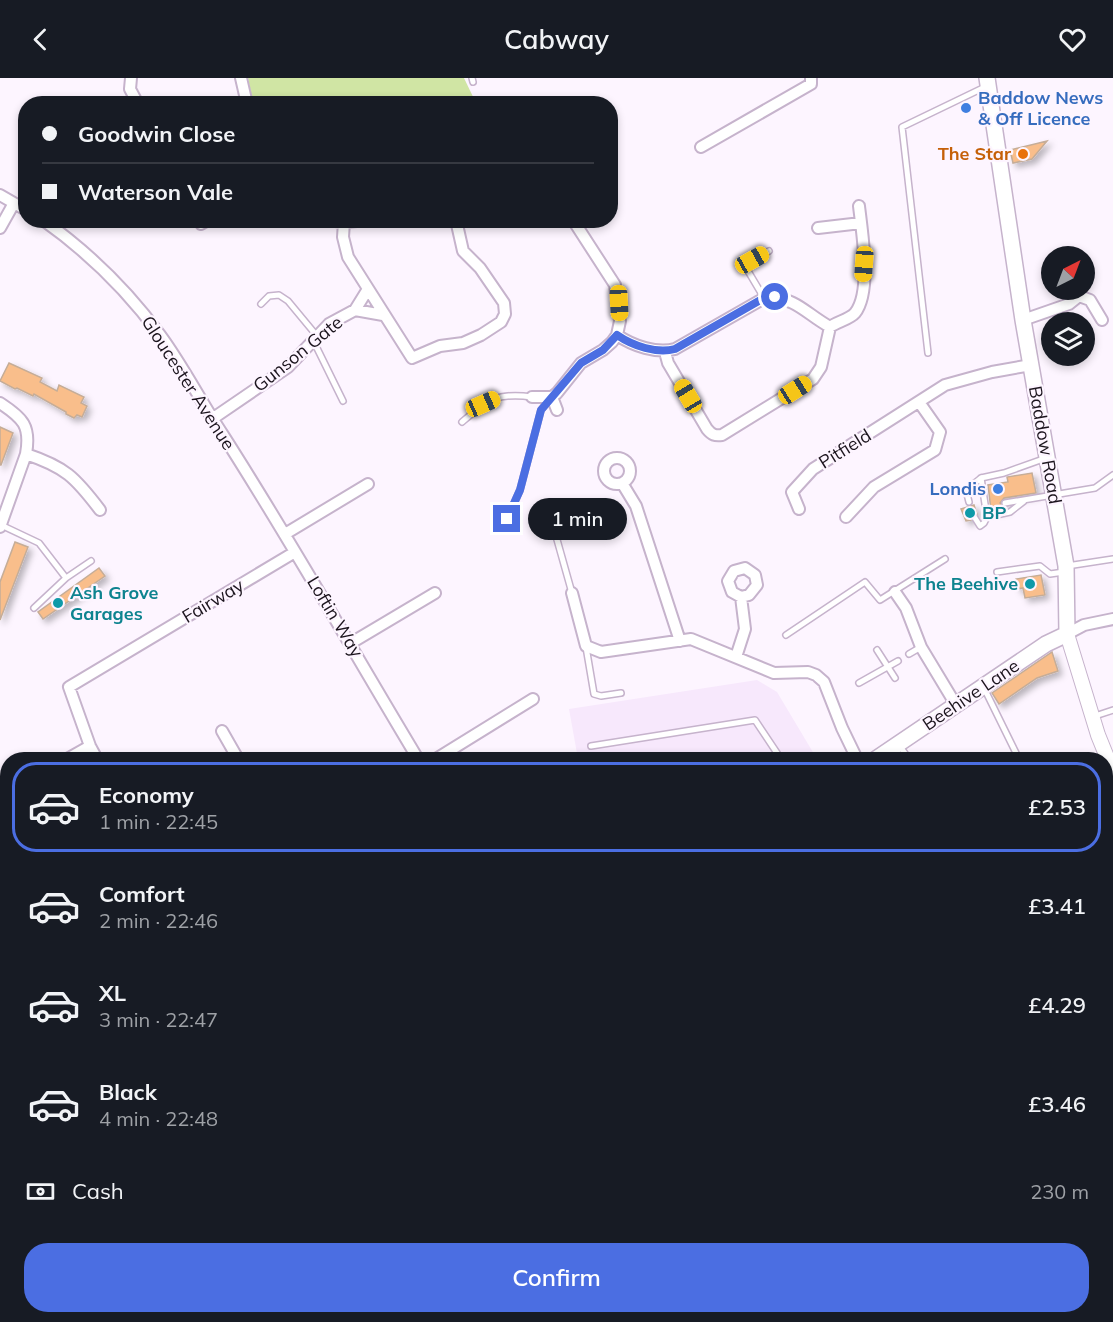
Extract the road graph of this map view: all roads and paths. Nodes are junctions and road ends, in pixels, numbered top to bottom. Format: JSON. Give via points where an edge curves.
{"nodes":[{"id":1,"x":131,"y":78,"type":"edge"},
{"id":2,"x":241,"y":78,"type":"edge"},
{"id":3,"x":811,"y":78,"type":"edge"},
{"id":4,"x":988,"y":82,"type":"edge"},
{"id":5,"x":134,"y":96,"type":"edge"},
{"id":6,"x":245,"y":96,"type":"edge"},
{"id":7,"x":701,"y":147,"type":"dead end"},
{"id":8,"x":0,"y":195,"type":"edge"},
{"id":9,"x":14,"y":203,"type":"junction"},
{"id":10,"x":18,"y":205,"type":"edge"},
{"id":11,"x":859,"y":206,"type":"dead end"},
{"id":12,"x":861,"y":223,"type":"junction"},
{"id":13,"x":0,"y":228,"type":"edge"},
{"id":14,"x":53,"y":228,"type":"edge"},
{"id":15,"x":344,"y":228,"type":"edge"},
{"id":16,"x":458,"y":228,"type":"edge"},
{"id":17,"x":578,"y":228,"type":"edge"},
{"id":18,"x":818,"y":228,"type":"dead end"},
{"id":19,"x":769,"y":251,"type":"dead end"},
{"id":20,"x":368,"y":289,"type":"junction"},
{"id":21,"x":764,"y":298,"type":"junction"},
{"id":22,"x":261,"y":304,"type":"dead end"},
{"id":23,"x":355,"y":310,"type":"junction"},
{"id":24,"x":383,"y":315,"type":"junction"},
{"id":25,"x":1023,"y":320,"type":"junction"},
{"id":26,"x":1102,"y":320,"type":"dead end"},
{"id":27,"x":830,"y":327,"type":"junction"},
{"id":28,"x":617,"y":335,"type":"junction"},
{"id":29,"x":315,"y":338,"type":"junction"},
{"id":30,"x":665,"y":352,"type":"junction"},
{"id":31,"x":928,"y":352,"type":"dead end"},
{"id":32,"x":1031,"y":365,"type":"junction"},
{"id":33,"x":532,"y":397,"type":"joint"},
{"id":34,"x":552,"y":397,"type":"junction"},
{"id":35,"x":343,"y":401,"type":"dead end"},
{"id":36,"x":919,"y":402,"type":"junction"},
{"id":37,"x":0,"y":403,"type":"edge"},
{"id":38,"x":557,"y":410,"type":"dead end"},
{"id":39,"x":212,"y":419,"type":"junction"},
{"id":40,"x":462,"y":422,"type":"dead end"},
{"id":41,"x":26,"y":454,"type":"junction"},
{"id":42,"x":1048,"y":457,"type":"junction"},
{"id":43,"x":1028,"y":464,"type":"junction"},
{"id":44,"x":1019,"y":468,"type":"junction"},
{"id":45,"x":1030,"y":473,"type":"dead end"},
{"id":46,"x":1113,"y":474,"type":"edge"},
{"id":47,"x":1020,"y":475,"type":"dead end"},
{"id":48,"x":250,"y":477,"type":"joint"},
{"id":49,"x":981,"y":478,"type":"junction"},
{"id":50,"x":622,"y":483,"type":"dead end"},
{"id":51,"x":368,"y":484,"type":"dead end"},
{"id":52,"x":1054,"y":495,"type":"junction"},
{"id":53,"x":1024,"y":499,"type":"junction"},
{"id":54,"x":969,"y":502,"type":"dead end"},
{"id":55,"x":1005,"y":503,"type":"dead end"},
{"id":56,"x":799,"y":509,"type":"dead end"},
{"id":57,"x":100,"y":510,"type":"dead end"},
{"id":58,"x":846,"y":517,"type":"dead end"},
{"id":59,"x":987,"y":517,"type":"junction"},
{"id":60,"x":975,"y":518,"type":"dead end"},
{"id":61,"x":507,"y":519,"type":"dead end"},
{"id":62,"x":0,"y":526,"type":"edge"},
{"id":63,"x":554,"y":528,"type":"dead end"},
{"id":64,"x":285,"y":534,"type":"junction"},
{"id":65,"x":295,"y":552,"type":"junction"},
{"id":66,"x":945,"y":559,"type":"dead end"},
{"id":67,"x":1113,"y":559,"type":"edge"},
{"id":68,"x":91,"y":561,"type":"dead end"},
{"id":69,"x":1066,"y":569,"type":"junction"},
{"id":70,"x":997,"y":572,"type":"dead end"},
{"id":71,"x":66,"y":578,"type":"junction"},
{"id":72,"x":894,"y":592,"type":"junction"},
{"id":73,"x":435,"y":593,"type":"dead end"},
{"id":74,"x":572,"y":593,"type":"joint"},
{"id":75,"x":741,"y":597,"type":"dead end"},
{"id":76,"x":34,"y":608,"type":"dead end"},
{"id":77,"x":1113,"y":619,"type":"edge"},
{"id":78,"x":786,"y":634,"type":"dead end"},
{"id":79,"x":1067,"y":634,"type":"junction"},
{"id":80,"x":680,"y":641,"type":"junction"},
{"id":81,"x":351,"y":643,"type":"junction"},
{"id":82,"x":586,"y":646,"type":"junction"},
{"id":83,"x":921,"y":647,"type":"junction"},
{"id":84,"x":877,"y":651,"type":"dead end"},
{"id":85,"x":909,"y":654,"type":"dead end"},
{"id":86,"x":736,"y":657,"type":"junction"},
{"id":87,"x":898,"y":661,"type":"dead end"},
{"id":88,"x":888,"y":666,"type":"junction"},
{"id":89,"x":895,"y":678,"type":"dead end"},
{"id":90,"x":859,"y":683,"type":"dead end"},
{"id":91,"x":983,"y":687,"type":"junction"},
{"id":92,"x":621,"y":693,"type":"dead end"},
{"id":93,"x":533,"y":699,"type":"dead end"},
{"id":94,"x":956,"y":705,"type":"junction"},
{"id":95,"x":1113,"y":710,"type":"edge"},
{"id":96,"x":1094,"y":716,"type":"junction"},
{"id":97,"x":222,"y":732,"type":"dead end"},
{"id":98,"x":898,"y":744,"type":"junction"},
{"id":99,"x":90,"y":746,"type":"junction"},
{"id":100,"x":591,"y":746,"type":"dead end"},
{"id":101,"x":79,"y":752,"type":"edge"},
{"id":102,"x":93,"y":752,"type":"edge"},
{"id":103,"x":234,"y":752,"type":"edge"},
{"id":104,"x":414,"y":752,"type":"edge"},
{"id":105,"x":447,"y":752,"type":"edge"},
{"id":106,"x":776,"y":752,"type":"edge"},
{"id":107,"x":854,"y":752,"type":"edge"},
{"id":108,"x":886,"y":752,"type":"edge"},
{"id":109,"x":904,"y":752,"type":"edge"},
{"id":110,"x":1016,"y":752,"type":"edge"},
{"id":111,"x":1105,"y":752,"type":"edge"}],
"edges":[{"from":1,"to":5,"type":"street"},
{"from":2,"to":6,"type":"street"},
{"from":3,"to":7,"type":"street","via":[[811,84]]},
{"from":4,"to":25,"type":"main road","name":"Baddow Road"},
{"from":4,"to":31,"type":"lane","via":[[902,127]]},
{"from":8,"to":9,"type":"street"},
{"from":9,"to":10,"type":"street"},
{"from":9,"to":13,"type":"street"},
{"from":11,"to":12,"type":"street"},
{"from":12,"to":18,"type":"street"},
{"from":12,"to":27,"type":"street","via":[[865,250],[862,301],[854,315]]},
{"from":14,"to":39,"type":"street","name":"Gloucester Avenue","via":[[123,289],[160,335]]},
{"from":15,"to":20,"type":"street","via":[[348,257]]},
{"from":16,"to":24,"type":"street","via":[[463,251],[504,303],[506,314],[501,322],[463,343],[440,346],[412,358]]},
{"from":17,"to":28,"type":"street","via":[[615,285],[620,321]]},
{"from":19,"to":21,"type":"lane","via":[[748,264]]},
{"from":20,"to":23,"type":"street","name":"Gunson Gate"},
{"from":20,"to":24,"type":"street"},
{"from":21,"to":27,"type":"street","via":[[775,297],[802,306]]},
{"from":21,"to":30,"type":"street"},
{"from":22,"to":29,"type":"lane","via":[[269,296],[279,295],[288,301]]},
{"from":23,"to":24,"type":"street","name":"Gunson Gate"},
{"from":23,"to":29,"type":"street","name":"Gunson Gate","via":[[329,324]]},
{"from":25,"to":26,"type":"street","via":[[1069,304],[1079,296],[1090,300]]},
{"from":25,"to":32,"type":"main road","name":"Baddow Road"},
{"from":27,"to":30,"type":"street","via":[[821,367],[813,379],[716,436],[707,429]]},
{"from":28,"to":30,"type":"street"},
{"from":28,"to":34,"type":"street","via":[[603,350],[581,363]]},
{"from":29,"to":35,"type":"lane"},
{"from":29,"to":39,"type":"street","name":"Gunson Gate","via":[[282,372]]},
{"from":32,"to":36,"type":"street","name":"Pitfield","via":[[945,385]]},
{"from":32,"to":42,"type":"main road","name":"Baddow Road"},
{"from":33,"to":34,"type":"street"},
{"from":33,"to":40,"type":"lane","via":[[499,397],[483,404]]},
{"from":34,"to":38,"type":"street"},
{"from":34,"to":61,"type":"lane","via":[[541,410],[520,490]]},
{"from":36,"to":56,"type":"street","name":"Pitfield","via":[[813,469],[792,492]]},
{"from":36,"to":58,"type":"street","via":[[940,432],[935,450],[874,487]]},
{"from":37,"to":41,"type":"street","via":[[24,422]]},
{"from":39,"to":48,"type":"street","name":"Gloucester Avenue"},
{"from":41,"to":57,"type":"street","via":[[71,475]]},
{"from":41,"to":62,"type":"street"},
{"from":42,"to":43,"type":"lane"},
{"from":42,"to":52,"type":"main road","name":"Baddow Road"},
{"from":43,"to":44,"type":"lane"},
{"from":43,"to":45,"type":"lane"},
{"from":44,"to":47,"type":"lane"},
{"from":44,"to":49,"type":"lane","via":[[1010,474]]},
{"from":46,"to":52,"type":"lane","via":[[1095,488]]},
{"from":48,"to":64,"type":"street","name":"Loftin Way"},
{"from":49,"to":54,"type":"lane","via":[[966,490]]},
{"from":49,"to":59,"type":"lane"},
{"from":50,"to":80,"type":"street","via":[[636,506]]},
{"from":51,"to":64,"type":"street"},
{"from":52,"to":53,"type":"lane"},
{"from":52,"to":69,"type":"main road","name":"Baddow Road"},
{"from":53,"to":55,"type":"lane"},
{"from":53,"to":59,"type":"lane","via":[[1010,512]]},
{"from":59,"to":60,"type":"lane","via":[[980,526]]},
{"from":62,"to":71,"type":"lane","via":[[39,543]]},
{"from":63,"to":74,"type":"lane"},
{"from":64,"to":65,"type":"street","name":"Loftin Way"},
{"from":65,"to":81,"type":"street","name":"Loftin Way"},
{"from":65,"to":99,"type":"street","name":"Fairway","via":[[69,687]]},
{"from":66,"to":72,"type":"lane"},
{"from":67,"to":69,"type":"lane"},
{"from":68,"to":71,"type":"lane"},
{"from":69,"to":70,"type":"lane","via":[[1050,574],[1040,566]]},
{"from":69,"to":79,"type":"main road","name":"Baddow Road"},
{"from":71,"to":76,"type":"lane"},
{"from":72,"to":78,"type":"lane","via":[[880,600],[865,582]]},
{"from":72,"to":83,"type":"street","via":[[906,608]]},
{"from":73,"to":81,"type":"street"},
{"from":74,"to":82,"type":"street"},
{"from":75,"to":86,"type":"street","via":[[745,629]]},
{"from":77,"to":79,"type":"street","via":[[1084,625]]},
{"from":79,"to":91,"type":"main road","name":"Beehive Lane","via":[[1055,638]]},
{"from":79,"to":96,"type":"street","name":"Baddow Road"},
{"from":80,"to":82,"type":"street","via":[[601,652]]},
{"from":80,"to":86,"type":"street","via":[[691,639]]},
{"from":81,"to":104,"type":"street","name":"Loftin Way"},
{"from":82,"to":92,"type":"lane","via":[[594,694]]},
{"from":83,"to":85,"type":"lane"},
{"from":83,"to":94,"type":"street"},
{"from":84,"to":88,"type":"lane"},
{"from":86,"to":107,"type":"street","via":[[774,673],[816,675],[824,682]]},
{"from":87,"to":88,"type":"lane"},
{"from":88,"to":89,"type":"lane"},
{"from":88,"to":90,"type":"lane"},
{"from":91,"to":94,"type":"main road","name":"Beehive Lane"},
{"from":91,"to":110,"type":"lane"},
{"from":93,"to":105,"type":"street"},
{"from":94,"to":98,"type":"main road","name":"Beehive Lane"},
{"from":95,"to":96,"type":"lane"},
{"from":96,"to":111,"type":"street","name":"Baddow Road"},
{"from":97,"to":103,"type":"street"},
{"from":98,"to":108,"type":"main road","name":"Beehive Lane"},
{"from":98,"to":109,"type":"lane"},
{"from":99,"to":101,"type":"street"},
{"from":99,"to":102,"type":"street"},
{"from":100,"to":106,"type":"lane","via":[[755,720]]}]}
